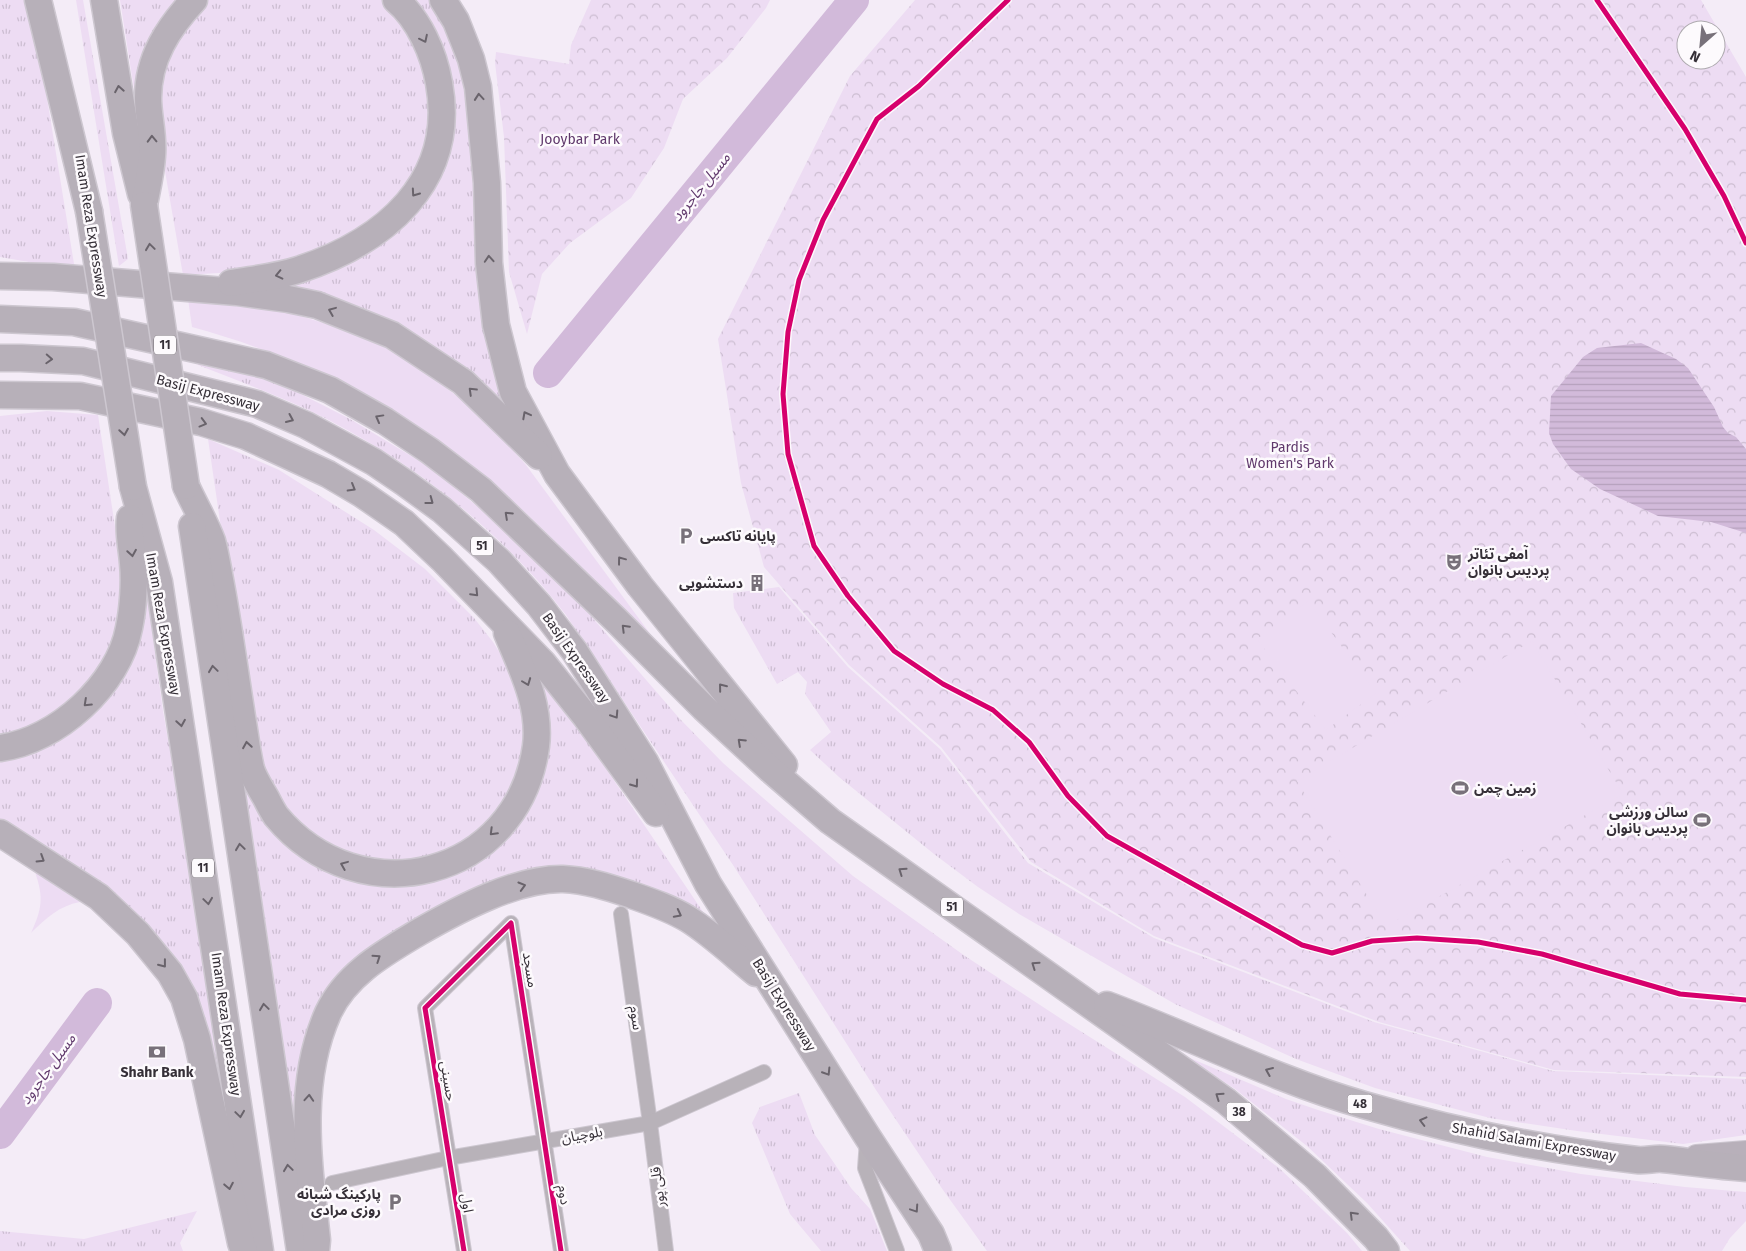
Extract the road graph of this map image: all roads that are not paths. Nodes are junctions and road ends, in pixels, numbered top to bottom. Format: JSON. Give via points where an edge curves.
{"nodes":[{"id":1,"x":38,"y":0,"type":"edge"},
{"id":2,"x":55,"y":0,"type":"edge"},
{"id":3,"x":104,"y":0,"type":"edge"},
{"id":4,"x":194,"y":0,"type":"edge"},
{"id":5,"x":396,"y":0,"type":"edge"},
{"id":6,"x":444,"y":0,"type":"edge"},
{"id":7,"x":144,"y":205,"type":"junction"},
{"id":8,"x":89,"y":211,"type":"junction"},
{"id":9,"x":0,"y":266,"type":"edge"},
{"id":10,"x":0,"y":276,"type":"edge"},
{"id":11,"x":53,"y":277,"type":"junction"},
{"id":12,"x":198,"y":288,"type":"junction"},
{"id":13,"x":0,"y":319,"type":"edge"},
{"id":14,"x":0,"y":358,"type":"edge"},
{"id":15,"x":0,"y":395,"type":"edge"},
{"id":16,"x":80,"y":396,"type":"junction"},
{"id":17,"x":0,"y":409,"type":"edge"},
{"id":18,"x":557,"y":474,"type":"junction"},
{"id":19,"x":186,"y":486,"type":"junction"},
{"id":20,"x":133,"y":487,"type":"junction"},
{"id":21,"x":502,"y":621,"type":"junction"},
{"id":22,"x":0,"y":748,"type":"edge"},
{"id":23,"x":830,"y":821,"type":"junction"},
{"id":24,"x":0,"y":833,"type":"edge"},
{"id":25,"x":708,"y":884,"type":"junction"},
{"id":26,"x":622,"y":914,"type":"dead end"},
{"id":27,"x":773,"y":986,"type":"junction"},
{"id":28,"x":1074,"y":993,"type":"junction"},
{"id":29,"x":425,"y":1008,"type":"joint"},
{"id":30,"x":764,"y":1072,"type":"dead end"},
{"id":31,"x":650,"y":1123,"type":"junction"},
{"id":32,"x":867,"y":1136,"type":"junction"},
{"id":33,"x":545,"y":1141,"type":"junction"},
{"id":34,"x":1746,"y":1151,"type":"edge"},
{"id":35,"x":448,"y":1158,"type":"junction"},
{"id":36,"x":1660,"y":1158,"type":"junction"},
{"id":37,"x":1746,"y":1168,"type":"edge"},
{"id":38,"x":332,"y":1183,"type":"dead end"},
{"id":39,"x":934,"y":1242,"type":"edge"},
{"id":40,"x":244,"y":1251,"type":"edge"},
{"id":41,"x":260,"y":1251,"type":"edge"},
{"id":42,"x":300,"y":1251,"type":"edge"},
{"id":43,"x":316,"y":1251,"type":"edge"},
{"id":44,"x":464,"y":1251,"type":"edge"},
{"id":45,"x":561,"y":1251,"type":"edge"},
{"id":46,"x":666,"y":1251,"type":"edge"},
{"id":47,"x":897,"y":1251,"type":"edge"},
{"id":48,"x":952,"y":1251,"type":"edge"},
{"id":49,"x":1386,"y":1251,"type":"edge"}],
"edges":[{"from":1,"to":8,"type":"highway"},
{"from":2,"to":8,"type":"highway","name":"Imam Reza Expressway","number":"11"},
{"from":7,"to":3,"type":"highway","number":"11","one_way":true,"via":[[126,133]]},
{"from":7,"to":4,"type":"highway","one_way":true,"via":[[152,155],[148,98],[151,74],[163,40]]},
{"from":5,"to":12,"type":"highway","one_way":true,"via":[[418,27],[429,49],[441,91],[436,151],[408,203],[373,234],[347,249],[291,272]]},
{"from":18,"to":6,"type":"highway","one_way":true,"via":[[513,392],[496,325],[478,87],[459,28]]},
{"from":19,"to":7,"type":"highway","number":"11","one_way":true,"bridge":true},
{"from":8,"to":20,"type":"highway","name":"Imam Reza Expressway","number":"11","one_way":true,"bridge":true},
{"from":9,"to":11,"type":"highway"},
{"from":10,"to":11,"type":"highway"},
{"from":11,"to":12,"type":"highway"},
{"from":18,"to":12,"type":"highway","one_way":true,"via":[[463,382],[392,335],[317,305]]},
{"from":23,"to":13,"type":"highway","number":"51","one_way":true,"via":[[704,708],[481,490],[385,421],[330,390],[266,365],[74,322]]},
{"from":14,"to":25,"type":"highway","name":"Basij Expressway","number":"51","one_way":true,"via":[[83,362],[257,404],[342,444],[413,488],[499,561],[575,652],[645,762]]},
{"from":15,"to":16,"type":"highway"},
{"from":16,"to":17,"type":"highway"},
{"from":16,"to":21,"type":"highway","one_way":true,"via":[[201,422],[246,436],[328,474],[404,523]]},
{"from":23,"to":18,"type":"highway","one_way":true,"via":[[640,586]]},
{"from":21,"to":19,"type":"highway","one_way":true,"via":[[530,688],[536,714],[536,745],[531,770],[510,813],[471,851],[436,868],[394,874],[374,873],[332,860],[307,846],[274,814],[251,771],[212,541]]},
{"from":42,"to":19,"type":"highway","number":"11","one_way":true},
{"from":20,"to":22,"type":"highway","one_way":true,"via":[[128,528],[134,564],[132,593],[129,628],[120,655],[93,698],[72,716],[31,739]]},
{"from":20,"to":41,"type":"highway","name":"Imam Reza Expressway","number":"11","one_way":true,"via":[[159,582]]},
{"from":21,"to":25,"type":"highway","one_way":true,"via":[[543,663],[586,717]]},
{"from":28,"to":23,"type":"highway","number":"51","one_way":true},
{"from":24,"to":40,"type":"highway","one_way":true,"via":[[99,897],[138,934],[170,972],[184,998],[197,1039]]},
{"from":25,"to":27,"type":"highway","name":"Basij Expressway","number":"51"},
{"from":26,"to":31,"type":"street","name":"سوم"},
{"from":27,"to":32,"type":"highway","name":"Basij Expressway","number":"51","one_way":true},
{"from":43,"to":27,"type":"highway","one_way":true,"via":[[307,1127],[311,1068],[319,1037],[328,1012],[354,976],[415,934],[459,910],[500,893],[547,880],[577,880],[621,891],[688,919]]},
{"from":36,"to":28,"type":"highway","name":"Shahid Salami Expressway","number":"48","one_way":true,"via":[[1640,1160],[1488,1137],[1362,1105]]},
{"from":49,"to":28,"type":"highway","number":"38","one_way":true,"via":[[1315,1176],[1226,1101]]},
{"from":29,"to":33,"type":"street","name":"مسجد","via":[[512,923]]},
{"from":29,"to":35,"type":"street","name":"حسینی"},
{"from":30,"to":31,"type":"street","name":"بلوچیان"},
{"from":31,"to":33,"type":"street","name":"بلوچیان"},
{"from":31,"to":46,"type":"street","name":"قلی پور"},
{"from":32,"to":39,"type":"highway","name":"Basij Expressway","number":"51","one_way":true},
{"from":32,"to":47,"type":"street","via":[[865,1168]]},
{"from":33,"to":35,"type":"street","name":"بلوچیان"},
{"from":33,"to":45,"type":"street","name":"دوم"},
{"from":34,"to":36,"type":"main road"},
{"from":35,"to":38,"type":"street","name":"بلوچیان"},
{"from":35,"to":44,"type":"street","name":"اول"},
{"from":36,"to":37,"type":"highway","name":"Shahid Salami Expressway","number":"48"},
{"from":39,"to":48,"type":"highway"}]}
